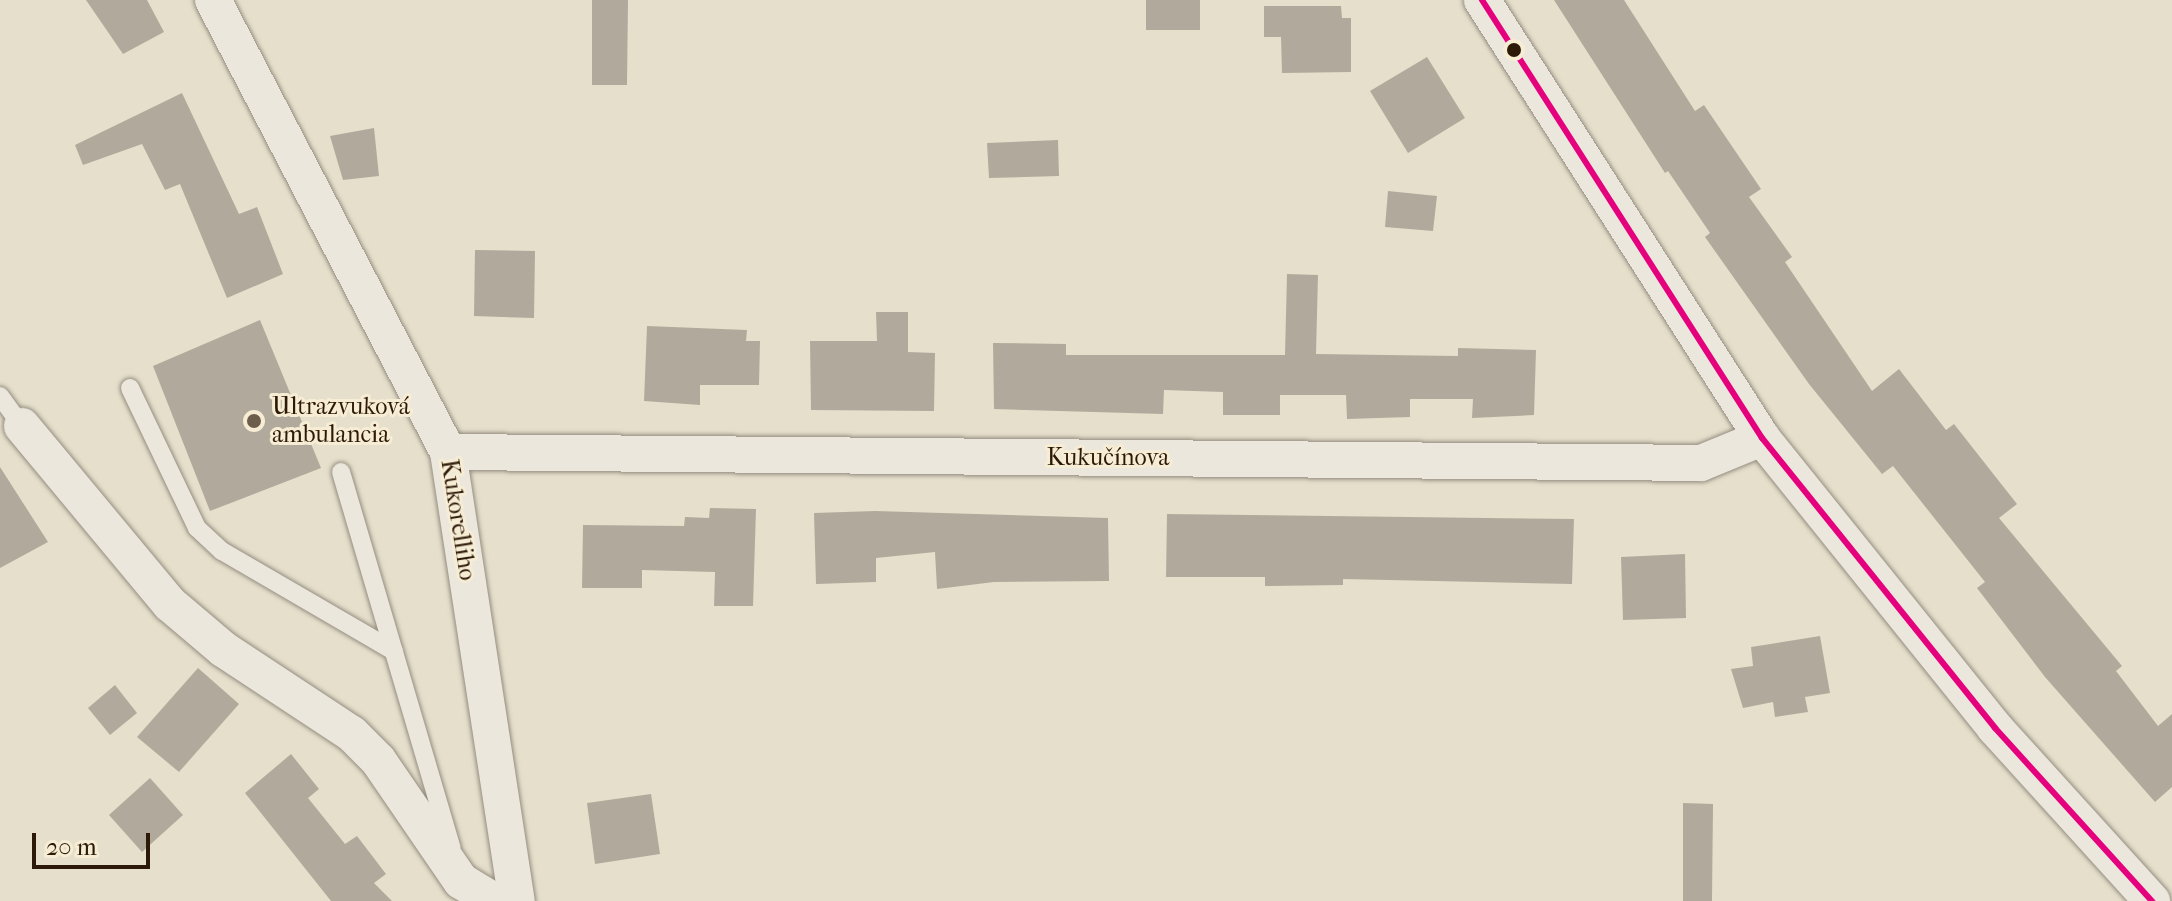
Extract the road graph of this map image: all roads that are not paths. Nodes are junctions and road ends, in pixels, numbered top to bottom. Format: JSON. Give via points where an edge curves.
{"nodes":[{"id":1,"x":213,"y":0,"type":"edge"},
{"id":2,"x":1482,"y":0,"type":"edge"},
{"id":3,"x":130,"y":388,"type":"dead end"},
{"id":4,"x":0,"y":396,"type":"edge"},
{"id":5,"x":22,"y":426,"type":"joint"},
{"id":6,"x":1762,"y":438,"type":"junction"},
{"id":7,"x":448,"y":452,"type":"junction"},
{"id":8,"x":341,"y":472,"type":"dead end"},
{"id":9,"x":394,"y":651,"type":"junction"},
{"id":10,"x":461,"y":881,"type":"junction"},
{"id":11,"x":494,"y":901,"type":"edge"},
{"id":12,"x":517,"y":901,"type":"edge"},
{"id":13,"x":2152,"y":901,"type":"edge"}],
"edges":[{"from":1,"to":7,"type":"street","name":"Kukorelliho"},
{"from":2,"to":6,"type":"street"},
{"from":3,"to":9,"type":"lane","via":[[197,528],[222,551]]},
{"from":4,"to":5,"type":"lane"},
{"from":5,"to":10,"type":"street","via":[[189,623],[352,734],[378,760]]},
{"from":6,"to":7,"type":"street","name":"Kukučínova","via":[[1701,463]]},
{"from":6,"to":13,"type":"street","via":[[1995,728]]},
{"from":7,"to":12,"type":"street","name":"Kukorelliho"},
{"from":8,"to":9,"type":"lane"},
{"from":9,"to":10,"type":"lane"},
{"from":10,"to":11,"type":"street"}]}
